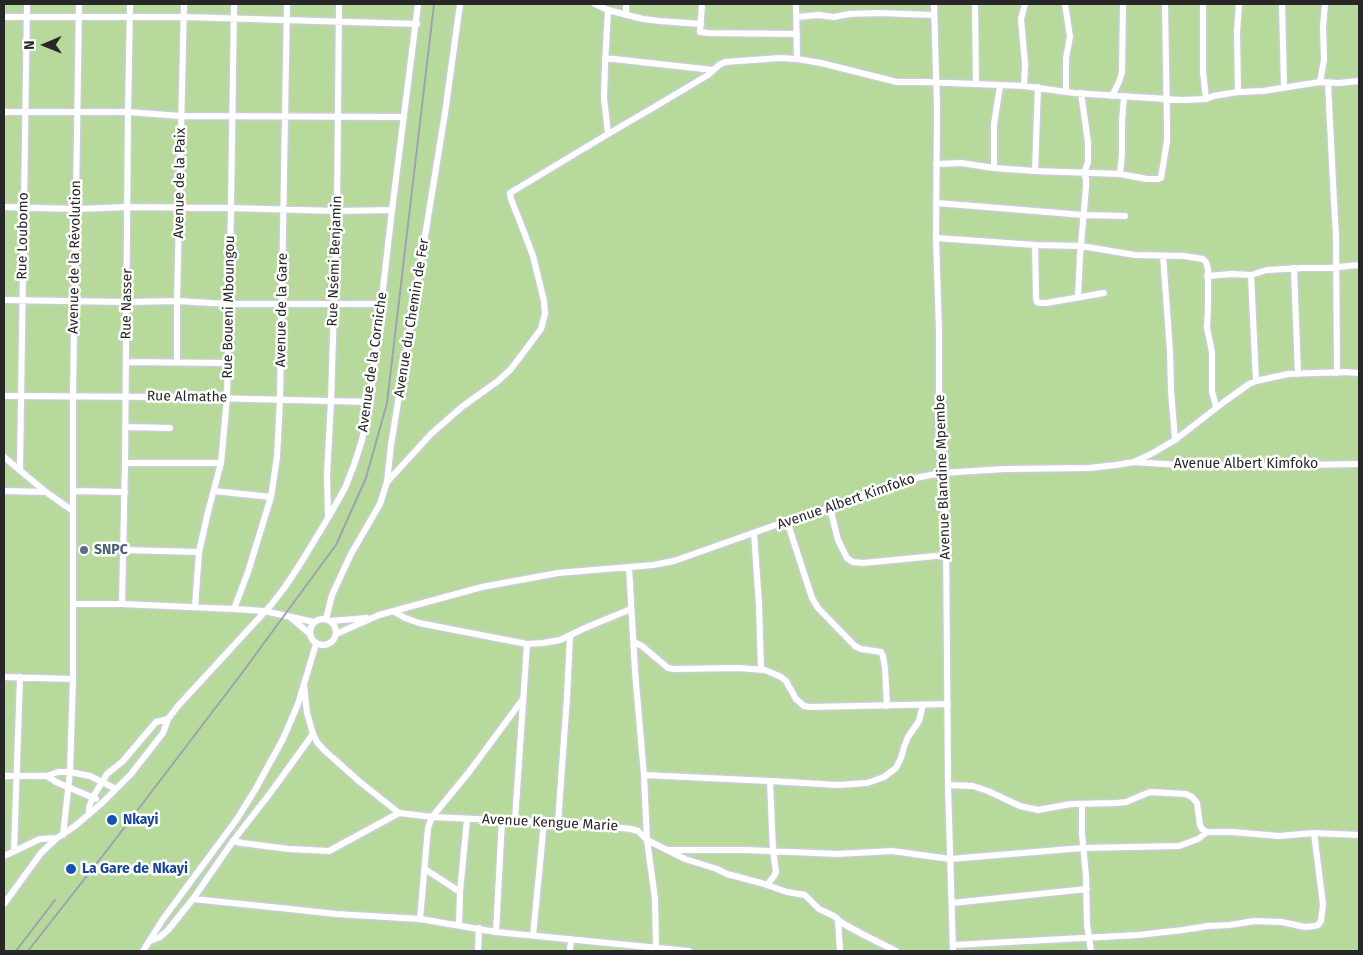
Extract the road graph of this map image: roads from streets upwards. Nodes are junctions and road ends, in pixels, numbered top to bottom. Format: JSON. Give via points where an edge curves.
{"nodes":[{"id":1,"x":26,"y":4,"type":"edge"},
{"id":2,"x":79,"y":4,"type":"edge"},
{"id":3,"x":130,"y":4,"type":"edge"},
{"id":4,"x":184,"y":4,"type":"edge"},
{"id":5,"x":234,"y":4,"type":"edge"},
{"id":6,"x":287,"y":4,"type":"edge"},
{"id":7,"x":339,"y":4,"type":"edge"},
{"id":8,"x":418,"y":4,"type":"edge"},
{"id":9,"x":460,"y":4,"type":"edge"},
{"id":10,"x":595,"y":4,"type":"edge"},
{"id":11,"x":626,"y":4,"type":"edge"},
{"id":12,"x":702,"y":4,"type":"edge"},
{"id":13,"x":796,"y":4,"type":"edge"},
{"id":14,"x":934,"y":4,"type":"edge"},
{"id":15,"x":975,"y":4,"type":"edge"},
{"id":16,"x":1025,"y":4,"type":"edge"},
{"id":17,"x":1065,"y":4,"type":"edge"},
{"id":18,"x":1123,"y":4,"type":"edge"},
{"id":19,"x":1165,"y":4,"type":"edge"},
{"id":20,"x":1203,"y":4,"type":"edge"},
{"id":21,"x":1239,"y":4,"type":"edge"},
{"id":22,"x":1282,"y":4,"type":"edge"},
{"id":23,"x":1325,"y":4,"type":"edge"},
{"id":24,"x":608,"y":10,"type":"junction"},
{"id":25,"x":626,"y":15,"type":"junction"},
{"id":26,"x":934,"y":15,"type":"junction"},
{"id":27,"x":4,"y":17,"type":"edge"},
{"id":28,"x":26,"y":17,"type":"junction"},
{"id":29,"x":130,"y":17,"type":"junction"},
{"id":30,"x":184,"y":17,"type":"junction"},
{"id":31,"x":797,"y":17,"type":"junction"},
{"id":32,"x":78,"y":18,"type":"junction"},
{"id":33,"x":233,"y":19,"type":"junction"},
{"id":34,"x":287,"y":20,"type":"junction"},
{"id":35,"x":338,"y":22,"type":"junction"},
{"id":36,"x":417,"y":24,"type":"junction"},
{"id":37,"x":701,"y":24,"type":"junction"},
{"id":38,"x":797,"y":34,"type":"junction"},
{"id":39,"x":605,"y":58,"type":"junction"},
{"id":40,"x":797,"y":59,"type":"junction"},
{"id":41,"x":714,"y":70,"type":"junction"},
{"id":42,"x":1359,"y":81,"type":"edge"},
{"id":43,"x":936,"y":82,"type":"junction"},
{"id":44,"x":1320,"y":82,"type":"junction"},
{"id":45,"x":1328,"y":83,"type":"junction"},
{"id":46,"x":976,"y":84,"type":"junction"},
{"id":47,"x":1000,"y":86,"type":"junction"},
{"id":48,"x":1024,"y":86,"type":"junction"},
{"id":49,"x":1038,"y":87,"type":"junction"},
{"id":50,"x":1284,"y":87,"type":"junction"},
{"id":51,"x":1066,"y":92,"type":"junction"},
{"id":52,"x":1238,"y":92,"type":"junction"},
{"id":53,"x":1081,"y":93,"type":"junction"},
{"id":54,"x":1112,"y":96,"type":"junction"},
{"id":55,"x":1124,"y":97,"type":"junction"},
{"id":56,"x":1206,"y":99,"type":"junction"},
{"id":57,"x":1167,"y":100,"type":"junction"},
{"id":58,"x":4,"y":112,"type":"edge"},
{"id":59,"x":25,"y":112,"type":"junction"},
{"id":60,"x":78,"y":112,"type":"junction"},
{"id":61,"x":128,"y":112,"type":"junction"},
{"id":62,"x":232,"y":115,"type":"junction"},
{"id":63,"x":181,"y":116,"type":"junction"},
{"id":64,"x":286,"y":116,"type":"junction"},
{"id":65,"x":337,"y":116,"type":"junction"},
{"id":66,"x":404,"y":117,"type":"junction"},
{"id":67,"x":608,"y":134,"type":"junction"},
{"id":68,"x":936,"y":164,"type":"junction"},
{"id":69,"x":994,"y":168,"type":"junction"},
{"id":70,"x":1035,"y":171,"type":"junction"},
{"id":71,"x":1084,"y":173,"type":"junction"},
{"id":72,"x":1120,"y":174,"type":"junction"},
{"id":73,"x":936,"y":203,"type":"junction"},
{"id":74,"x":4,"y":207,"type":"edge"},
{"id":75,"x":128,"y":207,"type":"junction"},
{"id":76,"x":24,"y":208,"type":"junction"},
{"id":77,"x":180,"y":208,"type":"junction"},
{"id":78,"x":232,"y":208,"type":"junction"},
{"id":79,"x":76,"y":209,"type":"junction"},
{"id":80,"x":284,"y":209,"type":"junction"},
{"id":81,"x":392,"y":210,"type":"junction"},
{"id":82,"x":337,"y":211,"type":"junction"},
{"id":83,"x":1084,"y":215,"type":"junction"},
{"id":84,"x":1125,"y":216,"type":"dead end"},
{"id":85,"x":936,"y":238,"type":"junction"},
{"id":86,"x":1035,"y":245,"type":"junction"},
{"id":87,"x":1081,"y":246,"type":"junction"},
{"id":88,"x":1163,"y":256,"type":"junction"},
{"id":89,"x":1359,"y":265,"type":"edge"},
{"id":90,"x":1337,"y":267,"type":"junction"},
{"id":91,"x":1294,"y":268,"type":"junction"},
{"id":92,"x":1251,"y":275,"type":"junction"},
{"id":93,"x":1207,"y":276,"type":"junction"},
{"id":94,"x":1104,"y":293,"type":"dead end"},
{"id":95,"x":1078,"y":297,"type":"junction"},
{"id":96,"x":4,"y":300,"type":"edge"},
{"id":97,"x":22,"y":300,"type":"junction"},
{"id":98,"x":75,"y":301,"type":"junction"},
{"id":99,"x":177,"y":301,"type":"junction"},
{"id":100,"x":127,"y":302,"type":"junction"},
{"id":101,"x":282,"y":303,"type":"junction"},
{"id":102,"x":229,"y":304,"type":"junction"},
{"id":103,"x":333,"y":304,"type":"junction"},
{"id":104,"x":381,"y":304,"type":"junction"},
{"id":105,"x":127,"y":362,"type":"junction"},
{"id":106,"x":177,"y":362,"type":"junction"},
{"id":107,"x":228,"y":362,"type":"junction"},
{"id":108,"x":1337,"y":372,"type":"junction"},
{"id":109,"x":1359,"y":373,"type":"edge"},
{"id":110,"x":1298,"y":374,"type":"junction"},
{"id":111,"x":1256,"y":381,"type":"junction"},
{"id":112,"x":4,"y":396,"type":"edge"},
{"id":113,"x":22,"y":396,"type":"junction"},
{"id":114,"x":74,"y":396,"type":"junction"},
{"id":115,"x":126,"y":396,"type":"junction"},
{"id":116,"x":228,"y":398,"type":"junction"},
{"id":117,"x":280,"y":400,"type":"junction"},
{"id":118,"x":331,"y":401,"type":"junction"},
{"id":119,"x":370,"y":402,"type":"junction"},
{"id":120,"x":1216,"y":408,"type":"junction"},
{"id":121,"x":126,"y":426,"type":"junction"},
{"id":122,"x":170,"y":428,"type":"dead end"},
{"id":123,"x":1175,"y":440,"type":"junction"},
{"id":124,"x":4,"y":457,"type":"edge"},
{"id":125,"x":1134,"y":462,"type":"junction"},
{"id":126,"x":125,"y":463,"type":"junction"},
{"id":127,"x":222,"y":463,"type":"junction"},
{"id":128,"x":1359,"y":464,"type":"edge"},
{"id":129,"x":20,"y":469,"type":"junction"},
{"id":130,"x":942,"y":473,"type":"junction"},
{"id":131,"x":387,"y":482,"type":"junction"},
{"id":132,"x":4,"y":491,"type":"edge"},
{"id":133,"x":73,"y":491,"type":"junction"},
{"id":134,"x":214,"y":491,"type":"junction"},
{"id":135,"x":46,"y":492,"type":"junction"},
{"id":136,"x":125,"y":492,"type":"junction"},
{"id":137,"x":272,"y":497,"type":"junction"},
{"id":138,"x":830,"y":508,"type":"junction"},
{"id":139,"x":73,"y":511,"type":"junction"},
{"id":140,"x":328,"y":518,"type":"junction"},
{"id":141,"x":787,"y":521,"type":"junction"},
{"id":142,"x":754,"y":533,"type":"junction"},
{"id":143,"x":124,"y":550,"type":"junction"},
{"id":144,"x":199,"y":552,"type":"junction"},
{"id":145,"x":946,"y":555,"type":"junction"},
{"id":146,"x":629,"y":567,"type":"junction"},
{"id":147,"x":73,"y":604,"type":"junction"},
{"id":148,"x":122,"y":604,"type":"junction"},
{"id":149,"x":195,"y":607,"type":"junction"},
{"id":150,"x":234,"y":609,"type":"junction"},
{"id":151,"x":631,"y":609,"type":"junction"},
{"id":152,"x":264,"y":611,"type":"junction"},
{"id":153,"x":393,"y":611,"type":"junction"},
{"id":154,"x":289,"y":617,"type":"junction"},
{"id":155,"x":373,"y":617,"type":"junction"},
{"id":156,"x":328,"y":620,"type":"junction"},
{"id":157,"x":314,"y":622,"type":"junction"},
{"id":158,"x":310,"y":634,"type":"junction"},
{"id":159,"x":336,"y":634,"type":"junction"},
{"id":160,"x":570,"y":636,"type":"junction"},
{"id":161,"x":634,"y":642,"type":"junction"},
{"id":162,"x":316,"y":644,"type":"junction"},
{"id":163,"x":528,"y":644,"type":"junction"},
{"id":164,"x":761,"y":669,"type":"junction"},
{"id":165,"x":4,"y":677,"type":"edge"},
{"id":166,"x":20,"y":677,"type":"junction"},
{"id":167,"x":73,"y":679,"type":"junction"},
{"id":168,"x":304,"y":686,"type":"junction"},
{"id":169,"x":523,"y":699,"type":"junction"},
{"id":170,"x":948,"y":704,"type":"junction"},
{"id":171,"x":923,"y":705,"type":"junction"},
{"id":172,"x":887,"y":706,"type":"junction"},
{"id":173,"x":168,"y":719,"type":"junction"},
{"id":174,"x":313,"y":734,"type":"junction"},
{"id":175,"x":70,"y":772,"type":"junction"},
{"id":176,"x":644,"y":775,"type":"junction"},
{"id":177,"x":4,"y":776,"type":"edge"},
{"id":178,"x":17,"y":776,"type":"junction"},
{"id":179,"x":47,"y":776,"type":"junction"},
{"id":180,"x":770,"y":781,"type":"junction"},
{"id":181,"x":101,"y":782,"type":"junction"},
{"id":182,"x":948,"y":785,"type":"junction"},
{"id":183,"x":68,"y":787,"type":"junction"},
{"id":184,"x":116,"y":789,"type":"junction"},
{"id":185,"x":93,"y":797,"type":"junction"},
{"id":186,"x":102,"y":803,"type":"junction"},
{"id":187,"x":1082,"y":804,"type":"junction"},
{"id":188,"x":399,"y":813,"type":"junction"},
{"id":189,"x":89,"y":814,"type":"junction"},
{"id":190,"x":432,"y":817,"type":"junction"},
{"id":191,"x":467,"y":819,"type":"junction"},
{"id":192,"x":502,"y":820,"type":"junction"},
{"id":193,"x":515,"y":820,"type":"junction"},
{"id":194,"x":544,"y":822,"type":"junction"},
{"id":195,"x":558,"y":823,"type":"junction"},
{"id":196,"x":1207,"y":832,"type":"junction"},
{"id":197,"x":1314,"y":833,"type":"junction"},
{"id":198,"x":1359,"y":835,"type":"edge"},
{"id":199,"x":60,"y":836,"type":"junction"},
{"id":200,"x":647,"y":840,"type":"junction"},
{"id":201,"x":233,"y":841,"type":"junction"},
{"id":202,"x":1083,"y":848,"type":"junction"},
{"id":203,"x":666,"y":850,"type":"junction"},
{"id":204,"x":14,"y":851,"type":"junction"},
{"id":205,"x":773,"y":851,"type":"junction"},
{"id":206,"x":4,"y":856,"type":"edge"},
{"id":207,"x":950,"y":858,"type":"junction"},
{"id":208,"x":424,"y":869,"type":"junction"},
{"id":209,"x":767,"y":885,"type":"junction"},
{"id":210,"x":1087,"y":889,"type":"junction"},
{"id":211,"x":460,"y":892,"type":"junction"},
{"id":212,"x":193,"y":900,"type":"junction"},
{"id":213,"x":952,"y":903,"type":"junction"},
{"id":214,"x":4,"y":904,"type":"edge"},
{"id":215,"x":420,"y":919,"type":"junction"},
{"id":216,"x":838,"y":920,"type":"junction"},
{"id":217,"x":459,"y":925,"type":"junction"},
{"id":218,"x":479,"y":928,"type":"junction"},
{"id":219,"x":496,"y":932,"type":"junction"},
{"id":220,"x":533,"y":936,"type":"junction"},
{"id":221,"x":1088,"y":937,"type":"junction"},
{"id":222,"x":571,"y":940,"type":"junction"},
{"id":223,"x":149,"y":941,"type":"junction"},
{"id":224,"x":656,"y":947,"type":"junction"},
{"id":225,"x":953,"y":948,"type":"edge"},
{"id":226,"x":143,"y":951,"type":"edge"},
{"id":227,"x":478,"y":951,"type":"edge"},
{"id":228,"x":570,"y":951,"type":"edge"},
{"id":229,"x":689,"y":951,"type":"edge"},
{"id":230,"x":840,"y":951,"type":"edge"},
{"id":231,"x":896,"y":951,"type":"edge"},
{"id":232,"x":1090,"y":951,"type":"edge"}],
"edges":[{"from":1,"to":28,"type":"street","name":"Rue Loubomo"},
{"from":2,"to":32,"type":"street","name":"Avenue de la Révolution"},
{"from":3,"to":29,"type":"street","name":"Rue Nasser"},
{"from":4,"to":30,"type":"street","name":"Avenue de la Paix"},
{"from":5,"to":33,"type":"street","name":"Rue Boueni Mboungou"},
{"from":6,"to":34,"type":"street","name":"Avenue de la Gare"},
{"from":7,"to":35,"type":"street","name":"Rue Nsémi Benjamin"},
{"from":8,"to":36,"type":"street","name":"Avenue de la Corniche"},
{"from":9,"to":131,"type":"street","name":"Avenue du Chemin de Fer"},
{"from":10,"to":24,"type":"street"},
{"from":11,"to":25,"type":"street"},
{"from":12,"to":37,"type":"street"},
{"from":13,"to":31,"type":"street"},
{"from":14,"to":26,"type":"street","name":"Avenue Blandine Mpembe"},
{"from":15,"to":46,"type":"street"},
{"from":16,"to":48,"type":"street","via":[[1021,19]]},
{"from":17,"to":51,"type":"street","via":[[1070,37]]},
{"from":18,"to":54,"type":"street","via":[[1122,72]]},
{"from":19,"to":57,"type":"street"},
{"from":20,"to":56,"type":"street"},
{"from":21,"to":52,"type":"street"},
{"from":22,"to":50,"type":"street"},
{"from":23,"to":44,"type":"street"},
{"from":24,"to":25,"type":"street"},
{"from":24,"to":39,"type":"street"},
{"from":25,"to":37,"type":"street"},
{"from":26,"to":31,"type":"street","via":[[879,13]]},
{"from":26,"to":43,"type":"street","name":"Avenue Blandine Mpembe"},
{"from":27,"to":28,"type":"street"},
{"from":28,"to":32,"type":"street"},
{"from":28,"to":59,"type":"street","name":"Rue Loubomo"},
{"from":29,"to":30,"type":"street"},
{"from":29,"to":32,"type":"street"},
{"from":29,"to":61,"type":"street","name":"Rue Nasser"},
{"from":30,"to":33,"type":"street"},
{"from":30,"to":63,"type":"street","name":"Avenue de la Paix"},
{"from":31,"to":38,"type":"street"},
{"from":32,"to":60,"type":"street","name":"Avenue de la Révolution"},
{"from":33,"to":34,"type":"street"},
{"from":33,"to":62,"type":"street","name":"Rue Boueni Mboungou"},
{"from":34,"to":35,"type":"street"},
{"from":34,"to":64,"type":"street","name":"Avenue de la Gare"},
{"from":35,"to":36,"type":"street"},
{"from":35,"to":65,"type":"street","name":"Rue Nsémi Benjamin"},
{"from":36,"to":66,"type":"street","name":"Avenue de la Corniche"},
{"from":37,"to":38,"type":"street","via":[[700,32],[708,33]]},
{"from":38,"to":40,"type":"street"},
{"from":39,"to":41,"type":"street"},
{"from":39,"to":67,"type":"street","via":[[604,98]]},
{"from":40,"to":41,"type":"street","via":[[731,61]]},
{"from":40,"to":43,"type":"street","via":[[894,82]]},
{"from":41,"to":67,"type":"street"},
{"from":42,"to":45,"type":"street"},
{"from":43,"to":46,"type":"street"},
{"from":43,"to":68,"type":"street","name":"Avenue Blandine Mpembe"},
{"from":44,"to":45,"type":"street"},
{"from":44,"to":50,"type":"street"},
{"from":45,"to":90,"type":"street"},
{"from":46,"to":47,"type":"street"},
{"from":47,"to":48,"type":"street"},
{"from":47,"to":69,"type":"street","via":[[994,124]]},
{"from":48,"to":49,"type":"street"},
{"from":49,"to":51,"type":"street"},
{"from":49,"to":70,"type":"street"},
{"from":50,"to":52,"type":"street"},
{"from":51,"to":53,"type":"street"},
{"from":52,"to":56,"type":"street"},
{"from":53,"to":54,"type":"street"},
{"from":53,"to":71,"type":"street","via":[[1088,142],[1088,162]]},
{"from":54,"to":55,"type":"street"},
{"from":55,"to":57,"type":"street"},
{"from":55,"to":72,"type":"street"},
{"from":56,"to":57,"type":"street"},
{"from":57,"to":72,"type":"street","via":[[1167,140],[1161,178],[1147,180]]},
{"from":58,"to":59,"type":"street"},
{"from":59,"to":60,"type":"street"},
{"from":59,"to":76,"type":"street","name":"Rue Loubomo"},
{"from":60,"to":61,"type":"street"},
{"from":60,"to":79,"type":"street","name":"Avenue de la Révolution"},
{"from":61,"to":63,"type":"street"},
{"from":61,"to":75,"type":"street","name":"Rue Nasser"},
{"from":62,"to":63,"type":"street"},
{"from":62,"to":64,"type":"street"},
{"from":62,"to":78,"type":"street","name":"Rue Boueni Mboungou"},
{"from":63,"to":77,"type":"street","name":"Avenue de la Paix"},
{"from":64,"to":65,"type":"street"},
{"from":64,"to":80,"type":"street","name":"Avenue de la Gare"},
{"from":65,"to":66,"type":"street"},
{"from":65,"to":82,"type":"street","name":"Rue Nsémi Benjamin"},
{"from":66,"to":81,"type":"street","name":"Avenue de la Corniche"},
{"from":67,"to":131,"type":"street","via":[[510,193],[533,256],[544,301],[541,329],[511,370],[432,434]]},
{"from":68,"to":69,"type":"street"},
{"from":68,"to":73,"type":"street","name":"Avenue Blandine Mpembe"},
{"from":69,"to":70,"type":"street"},
{"from":70,"to":71,"type":"street"},
{"from":71,"to":72,"type":"street"},
{"from":71,"to":83,"type":"street"},
{"from":73,"to":83,"type":"street"},
{"from":73,"to":85,"type":"street","name":"Avenue Blandine Mpembe"},
{"from":74,"to":76,"type":"street"},
{"from":75,"to":77,"type":"street"},
{"from":75,"to":79,"type":"street"},
{"from":75,"to":100,"type":"street","name":"Rue Nasser"},
{"from":76,"to":79,"type":"street"},
{"from":76,"to":97,"type":"street","name":"Rue Loubomo"},
{"from":77,"to":78,"type":"street"},
{"from":77,"to":99,"type":"street","name":"Avenue de la Paix"},
{"from":78,"to":80,"type":"street"},
{"from":78,"to":102,"type":"street","name":"Rue Boueni Mboungou"},
{"from":79,"to":98,"type":"street","name":"Avenue de la Révolution"},
{"from":80,"to":82,"type":"street"},
{"from":80,"to":101,"type":"street","name":"Avenue de la Gare"},
{"from":81,"to":82,"type":"street"},
{"from":81,"to":104,"type":"street","name":"Avenue de la Corniche"},
{"from":82,"to":103,"type":"street","name":"Rue Nsémi Benjamin"},
{"from":83,"to":84,"type":"street"},
{"from":83,"to":87,"type":"street"},
{"from":85,"to":86,"type":"street"},
{"from":85,"to":130,"type":"street","name":"Avenue Blandine Mpembe"},
{"from":86,"to":87,"type":"street"},
{"from":86,"to":95,"type":"street","via":[[1037,302]]},
{"from":87,"to":88,"type":"street"},
{"from":87,"to":95,"type":"street"},
{"from":88,"to":93,"type":"street","via":[[1203,259],[1207,265]]},
{"from":88,"to":123,"type":"street"},
{"from":89,"to":90,"type":"street"},
{"from":90,"to":91,"type":"street"},
{"from":90,"to":108,"type":"street"},
{"from":91,"to":92,"type":"street"},
{"from":91,"to":110,"type":"street"},
{"from":92,"to":93,"type":"street"},
{"from":92,"to":111,"type":"street"},
{"from":93,"to":120,"type":"street","via":[[1207,328]]},
{"from":94,"to":95,"type":"street"},
{"from":96,"to":97,"type":"street"},
{"from":97,"to":98,"type":"street"},
{"from":97,"to":113,"type":"street","name":"Rue Loubomo"},
{"from":98,"to":100,"type":"street"},
{"from":98,"to":114,"type":"street","name":"Avenue de la Révolution"},
{"from":99,"to":100,"type":"street"},
{"from":99,"to":102,"type":"street"},
{"from":99,"to":106,"type":"street","name":"Avenue de la Paix"},
{"from":100,"to":105,"type":"street","name":"Rue Nasser"},
{"from":101,"to":102,"type":"street"},
{"from":101,"to":103,"type":"street"},
{"from":101,"to":117,"type":"street","name":"Avenue de la Gare"},
{"from":102,"to":107,"type":"street","name":"Rue Boueni Mboungou"},
{"from":103,"to":104,"type":"street"},
{"from":103,"to":118,"type":"street","name":"Rue Nsémi Benjamin"},
{"from":104,"to":119,"type":"street","name":"Avenue de la Corniche"},
{"from":105,"to":106,"type":"street"},
{"from":105,"to":115,"type":"street","name":"Rue Nasser"},
{"from":106,"to":107,"type":"street"},
{"from":107,"to":116,"type":"street","name":"Rue Boueni Mboungou"},
{"from":108,"to":109,"type":"street"},
{"from":108,"to":110,"type":"street"},
{"from":110,"to":111,"type":"street"},
{"from":111,"to":120,"type":"street"},
{"from":112,"to":113,"type":"street","name":"Rue Almathe"},
{"from":113,"to":114,"type":"street","name":"Rue Almathe"},
{"from":113,"to":129,"type":"street","name":"Rue Loubomo"},
{"from":114,"to":115,"type":"street","name":"Rue Almathe"},
{"from":114,"to":133,"type":"street","name":"Avenue de la Révolution"},
{"from":115,"to":116,"type":"street","name":"Rue Almathe"},
{"from":115,"to":121,"type":"street","name":"Rue Nasser"},
{"from":116,"to":117,"type":"street","name":"Rue Almathe"},
{"from":116,"to":127,"type":"street","name":"Rue Boueni Mboungou"},
{"from":117,"to":118,"type":"street","name":"Rue Almathe"},
{"from":117,"to":137,"type":"street","name":"Avenue de la Gare"},
{"from":118,"to":119,"type":"street","name":"Rue Almathe"},
{"from":118,"to":140,"type":"street","name":"Rue Nsémi Benjamin"},
{"from":119,"to":140,"type":"street","name":"Avenue de la Corniche","via":[[354,465]]},
{"from":120,"to":123,"type":"street"},
{"from":121,"to":122,"type":"street"},
{"from":121,"to":126,"type":"street","name":"Rue Nasser"},
{"from":123,"to":125,"type":"street"},
{"from":124,"to":129,"type":"street"},
{"from":125,"to":128,"type":"street","name":"Avenue Albert Kimfoko","via":[[1242,466]]},
{"from":125,"to":130,"type":"street","name":"Avenue Albert Kimfoko","via":[[1089,468]]},
{"from":126,"to":127,"type":"street"},
{"from":126,"to":136,"type":"street","name":"Rue Nasser"},
{"from":127,"to":134,"type":"street","name":"Rue Boueni Mboungou"},
{"from":129,"to":135,"type":"street"},
{"from":130,"to":138,"type":"street","name":"Avenue Albert Kimfoko","via":[[897,483]]},
{"from":130,"to":145,"type":"street","name":"Avenue Blandine Mpembe"},
{"from":131,"to":156,"type":"street","name":"Avenue du Chemin de Fer","via":[[380,504],[332,595]]},
{"from":132,"to":135,"type":"street"},
{"from":133,"to":136,"type":"street"},
{"from":133,"to":139,"type":"street","name":"Avenue de la Révolution"},
{"from":134,"to":137,"type":"street"},
{"from":134,"to":144,"type":"street","name":"Rue Boueni Mboungou"},
{"from":135,"to":139,"type":"street"},
{"from":136,"to":143,"type":"street","name":"Rue Nasser"},
{"from":137,"to":150,"type":"street","name":"Avenue de la Gare"},
{"from":138,"to":141,"type":"street","name":"Avenue Albert Kimfoko"},
{"from":138,"to":145,"type":"street","via":[[838,540],[852,562]]},
{"from":139,"to":147,"type":"street","name":"Avenue de la Révolution"},
{"from":140,"to":152,"type":"street","name":"Avenue de la Corniche","via":[[285,587]]},
{"from":141,"to":142,"type":"street","name":"Avenue Albert Kimfoko"},
{"from":141,"to":172,"type":"street","via":[[818,608],[855,646],[881,652]]},
{"from":142,"to":146,"type":"street","name":"Avenue Albert Kimfoko","via":[[674,562]]},
{"from":142,"to":164,"type":"street"},
{"from":143,"to":144,"type":"street"},
{"from":143,"to":148,"type":"street","name":"Rue Nasser"},
{"from":144,"to":149,"type":"street","name":"Rue Boueni Mboungou"},
{"from":145,"to":170,"type":"street","name":"Avenue Blandine Mpembe"},
{"from":146,"to":151,"type":"street"},
{"from":146,"to":153,"type":"street","name":"Avenue Albert Kimfoko","via":[[558,574],[482,587]]},
{"from":147,"to":148,"type":"street"},
{"from":147,"to":167,"type":"street","name":"Avenue de la Révolution"},
{"from":148,"to":149,"type":"street"},
{"from":149,"to":150,"type":"street"},
{"from":150,"to":152,"type":"street"},
{"from":151,"to":160,"type":"street"},
{"from":151,"to":161,"type":"street"},
{"from":152,"to":154,"type":"street"},
{"from":152,"to":173,"type":"street","name":"Avenue de la Corniche"},
{"from":153,"to":155,"type":"street","name":"Avenue Albert Kimfoko"},
{"from":153,"to":163,"type":"street","via":[[419,623]]},
{"from":154,"to":157,"type":"street"},
{"from":154,"to":158,"type":"street"},
{"from":155,"to":156,"type":"street","name":"Avenue Albert Kimfoko"},
{"from":155,"to":159,"type":"street","name":"Avenue Albert Kimfoko"},
{"from":156,"to":157,"type":"street"},
{"from":156,"to":159,"type":"street","via":[[335,627]]},
{"from":157,"to":158,"type":"street"},
{"from":158,"to":162,"type":"street"},
{"from":159,"to":162,"type":"street","via":[[327,645]]},
{"from":160,"to":163,"type":"street"},
{"from":160,"to":195,"type":"street"},
{"from":161,"to":164,"type":"street","via":[[668,668]]},
{"from":161,"to":176,"type":"street"},
{"from":162,"to":168,"type":"street"},
{"from":163,"to":169,"type":"street"},
{"from":164,"to":172,"type":"street","via":[[786,681],[804,706]]},
{"from":165,"to":166,"type":"street"},
{"from":166,"to":167,"type":"street"},
{"from":166,"to":178,"type":"street"},
{"from":167,"to":175,"type":"street","name":"Avenue de la Révolution"},
{"from":168,"to":174,"type":"street"},
{"from":168,"to":223,"type":"street","via":[[283,739],[255,790]]},
{"from":169,"to":190,"type":"street"},
{"from":169,"to":193,"type":"street"},
{"from":170,"to":171,"type":"street"},
{"from":170,"to":182,"type":"street","name":"Avenue Blandine Mpembe"},
{"from":171,"to":172,"type":"street"},
{"from":171,"to":180,"type":"street","via":[[919,722],[908,738],[896,768],[884,777],[867,783],[844,785]]},
{"from":173,"to":181,"type":"street","name":"Avenue de la Corniche","via":[[156,722]]},
{"from":173,"to":184,"type":"street","name":"Avenue de la Corniche","via":[[162,733]]},
{"from":174,"to":188,"type":"street","via":[[324,750]]},
{"from":174,"to":201,"type":"street"},
{"from":175,"to":179,"type":"street"},
{"from":175,"to":181,"type":"street"},
{"from":175,"to":183,"type":"street","name":"Avenue de la Révolution"},
{"from":176,"to":180,"type":"street"},
{"from":176,"to":200,"type":"street"},
{"from":177,"to":178,"type":"street"},
{"from":178,"to":179,"type":"street"},
{"from":178,"to":204,"type":"street"},
{"from":179,"to":183,"type":"street"},
{"from":180,"to":205,"type":"street"},
{"from":181,"to":184,"type":"street"},
{"from":181,"to":185,"type":"street","name":"Avenue de la Corniche"},
{"from":182,"to":187,"type":"street","via":[[973,786],[1030,809]]},
{"from":182,"to":207,"type":"street","name":"Avenue Blandine Mpembe"},
{"from":183,"to":185,"type":"street"},
{"from":183,"to":199,"type":"street","name":"Avenue de la Révolution"},
{"from":184,"to":186,"type":"street","name":"Avenue de la Corniche"},
{"from":185,"to":186,"type":"street"},
{"from":185,"to":189,"type":"street","name":"Avenue de la Corniche"},
{"from":186,"to":189,"type":"street","name":"Avenue de la Corniche"},
{"from":187,"to":196,"type":"street","via":[[1126,802],[1150,792],[1186,794],[1197,803],[1200,825]]},
{"from":187,"to":202,"type":"street"},
{"from":188,"to":190,"type":"street","name":"Avenue Kengue Marie"},
{"from":188,"to":201,"type":"street","via":[[329,851]]},
{"from":189,"to":199,"type":"street","name":"Avenue de la Corniche"},
{"from":190,"to":191,"type":"street","name":"Avenue Kengue Marie"},
{"from":190,"to":208,"type":"street"},
{"from":191,"to":192,"type":"street","name":"Avenue Kengue Marie"},
{"from":191,"to":211,"type":"street"},
{"from":192,"to":193,"type":"street","name":"Avenue Kengue Marie"},
{"from":192,"to":219,"type":"street"},
{"from":193,"to":194,"type":"street","name":"Avenue Kengue Marie"},
{"from":194,"to":195,"type":"street","name":"Avenue Kengue Marie"},
{"from":194,"to":220,"type":"street"},
{"from":195,"to":200,"type":"street","name":"Avenue Kengue Marie","via":[[623,827],[638,831]]},
{"from":196,"to":197,"type":"street","via":[[1279,836]]},
{"from":196,"to":202,"type":"street","via":[[1179,846]]},
{"from":197,"to":198,"type":"street"},
{"from":197,"to":221,"type":"street","via":[[1323,905],[1318,925],[1305,927],[1254,921],[1138,935]]},
{"from":199,"to":204,"type":"street","via":[[40,839]]},
{"from":199,"to":214,"type":"street","name":"Avenue de la Corniche","via":[[41,853]]},
{"from":200,"to":203,"type":"street","name":"Avenue Kengue Marie"},
{"from":200,"to":224,"type":"street","via":[[655,899]]},
{"from":201,"to":212,"type":"street"},
{"from":202,"to":207,"type":"street"},
{"from":202,"to":210,"type":"street"},
{"from":203,"to":205,"type":"street"},
{"from":203,"to":209,"type":"street","name":"Avenue Kengue Marie","via":[[727,874]]},
{"from":204,"to":206,"type":"street"},
{"from":205,"to":207,"type":"street","via":[[837,854],[892,851]]},
{"from":205,"to":209,"type":"street","via":[[776,872]]},
{"from":207,"to":213,"type":"street","name":"Avenue Blandine Mpembe"},
{"from":208,"to":211,"type":"street"},
{"from":208,"to":215,"type":"street"},
{"from":209,"to":216,"type":"street","name":"Avenue Kengue Marie","via":[[805,895],[819,909]]},
{"from":210,"to":213,"type":"street"},
{"from":210,"to":221,"type":"street"},
{"from":211,"to":217,"type":"street"},
{"from":212,"to":215,"type":"street"},
{"from":212,"to":223,"type":"street","via":[[168,930]]},
{"from":213,"to":225,"type":"street","name":"Avenue Blandine Mpembe"},
{"from":215,"to":217,"type":"street"},
{"from":216,"to":230,"type":"street"},
{"from":216,"to":231,"type":"street","name":"Avenue Kengue Marie"},
{"from":217,"to":218,"type":"street"},
{"from":218,"to":219,"type":"street"},
{"from":218,"to":227,"type":"street"},
{"from":219,"to":220,"type":"street"},
{"from":220,"to":222,"type":"street"},
{"from":221,"to":225,"type":"street"},
{"from":221,"to":232,"type":"street"},
{"from":222,"to":224,"type":"street"},
{"from":222,"to":228,"type":"street"},
{"from":223,"to":226,"type":"street"},
{"from":224,"to":229,"type":"street"}]}
